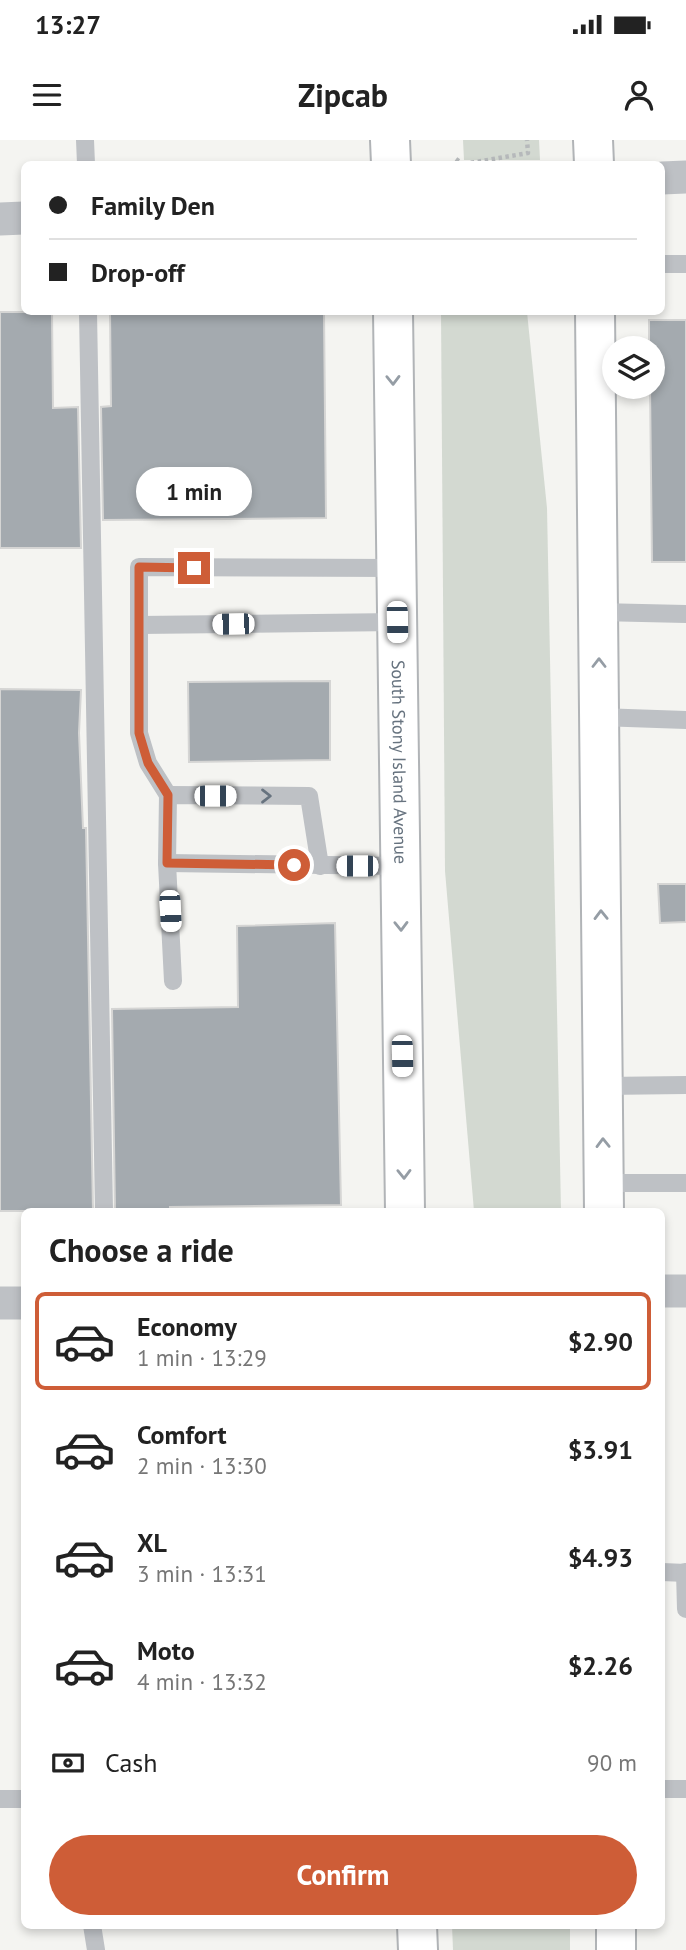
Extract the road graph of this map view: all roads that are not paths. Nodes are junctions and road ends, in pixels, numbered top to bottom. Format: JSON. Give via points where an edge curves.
{"nodes":[{"id":1,"x":85,"y":140,"type":"edge"},
{"id":2,"x":390,"y":140,"type":"edge"},
{"id":3,"x":593,"y":140,"type":"edge"},
{"id":4,"x":86,"y":161,"type":"edge"},
{"id":5,"x":391,"y":161,"type":"edge"},
{"id":6,"x":594,"y":161,"type":"edge"},
{"id":7,"x":686,"y":177,"type":"edge"},
{"id":8,"x":665,"y":178,"type":"edge"},
{"id":9,"x":21,"y":218,"type":"edge"},
{"id":10,"x":0,"y":219,"type":"edge"},
{"id":11,"x":665,"y":264,"type":"edge"},
{"id":12,"x":686,"y":264,"type":"edge"},
{"id":13,"x":88,"y":315,"type":"edge"},
{"id":14,"x":393,"y":315,"type":"edge"},
{"id":15,"x":595,"y":315,"type":"edge"},
{"id":16,"x":396,"y":568,"type":"junction"},
{"id":17,"x":598,"y":612,"type":"junction"},
{"id":18,"x":686,"y":614,"type":"edge"},
{"id":19,"x":397,"y":622,"type":"junction"},
{"id":20,"x":139,"y":625,"type":"junction"},
{"id":21,"x":599,"y":717,"type":"junction"},
{"id":22,"x":686,"y":720,"type":"edge"},
{"id":23,"x":168,"y":795,"type":"junction"},
{"id":24,"x":167,"y":863,"type":"junction"},
{"id":25,"x":320,"y":866,"type":"junction"},
{"id":26,"x":400,"y":866,"type":"junction"},
{"id":27,"x":173,"y":981,"type":"dead end"},
{"id":28,"x":686,"y":1085,"type":"edge"},
{"id":29,"x":603,"y":1086,"type":"junction"},
{"id":30,"x":686,"y":1183,"type":"edge"},
{"id":31,"x":603,"y":1197,"type":"edge"},
{"id":32,"x":104,"y":1208,"type":"edge"},
{"id":33,"x":405,"y":1208,"type":"edge"},
{"id":34,"x":665,"y":1291,"type":"edge"},
{"id":35,"x":686,"y":1291,"type":"edge"},
{"id":36,"x":0,"y":1303,"type":"edge"},
{"id":37,"x":21,"y":1303,"type":"edge"},
{"id":38,"x":665,"y":1572,"type":"edge"},
{"id":39,"x":685,"y":1573,"type":"edge"},
{"id":40,"x":686,"y":1609,"type":"edge"},
{"id":41,"x":665,"y":1789,"type":"edge"},
{"id":42,"x":686,"y":1789,"type":"edge"},
{"id":43,"x":0,"y":1798,"type":"edge"},
{"id":44,"x":21,"y":1799,"type":"edge"},
{"id":45,"x":93,"y":1929,"type":"edge"},
{"id":46,"x":417,"y":1929,"type":"edge"},
{"id":47,"x":616,"y":1929,"type":"edge"},
{"id":48,"x":96,"y":1950,"type":"edge"},
{"id":49,"x":418,"y":1950,"type":"edge"},
{"id":50,"x":616,"y":1950,"type":"edge"}],
"edges":[{"from":1,"to":4,"type":"lane"},
{"from":2,"to":5,"type":"highway"},
{"from":3,"to":6,"type":"highway"},
{"from":7,"to":8,"type":"street"},
{"from":9,"to":10,"type":"street"},
{"from":11,"to":12,"type":"lane"},
{"from":13,"to":32,"type":"lane"},
{"from":14,"to":16,"type":"highway","name":"South Stony Island Avenue","one_way":true},
{"from":15,"to":17,"type":"highway"},
{"from":16,"to":19,"type":"highway","name":"South Stony Island Avenue"},
{"from":16,"to":20,"type":"lane","via":[[139,567]]},
{"from":17,"to":18,"type":"lane"},
{"from":21,"to":17,"type":"highway","one_way":true},
{"from":19,"to":20,"type":"lane"},
{"from":19,"to":26,"type":"highway","name":"South Stony Island Avenue"},
{"from":20,"to":23,"type":"lane","via":[[139,733],[148,763]]},
{"from":21,"to":22,"type":"lane"},
{"from":29,"to":21,"type":"highway","one_way":true},
{"from":23,"to":24,"type":"lane"},
{"from":23,"to":25,"type":"lane","one_way":true,"via":[[309,796]]},
{"from":24,"to":25,"type":"lane"},
{"from":24,"to":27,"type":"lane"},
{"from":25,"to":26,"type":"lane"},
{"from":26,"to":33,"type":"highway","name":"South Stony Island Avenue","one_way":true},
{"from":28,"to":29,"type":"lane"},
{"from":31,"to":29,"type":"highway","one_way":true},
{"from":30,"to":31,"type":"lane"},
{"from":34,"to":35,"type":"street"},
{"from":36,"to":37,"type":"street"},
{"from":38,"to":39,"type":"lane"},
{"from":39,"to":40,"type":"lane"},
{"from":41,"to":42,"type":"lane"},
{"from":43,"to":44,"type":"lane"},
{"from":45,"to":48,"type":"lane"},
{"from":46,"to":49,"type":"highway"},
{"from":47,"to":50,"type":"highway"}]}
